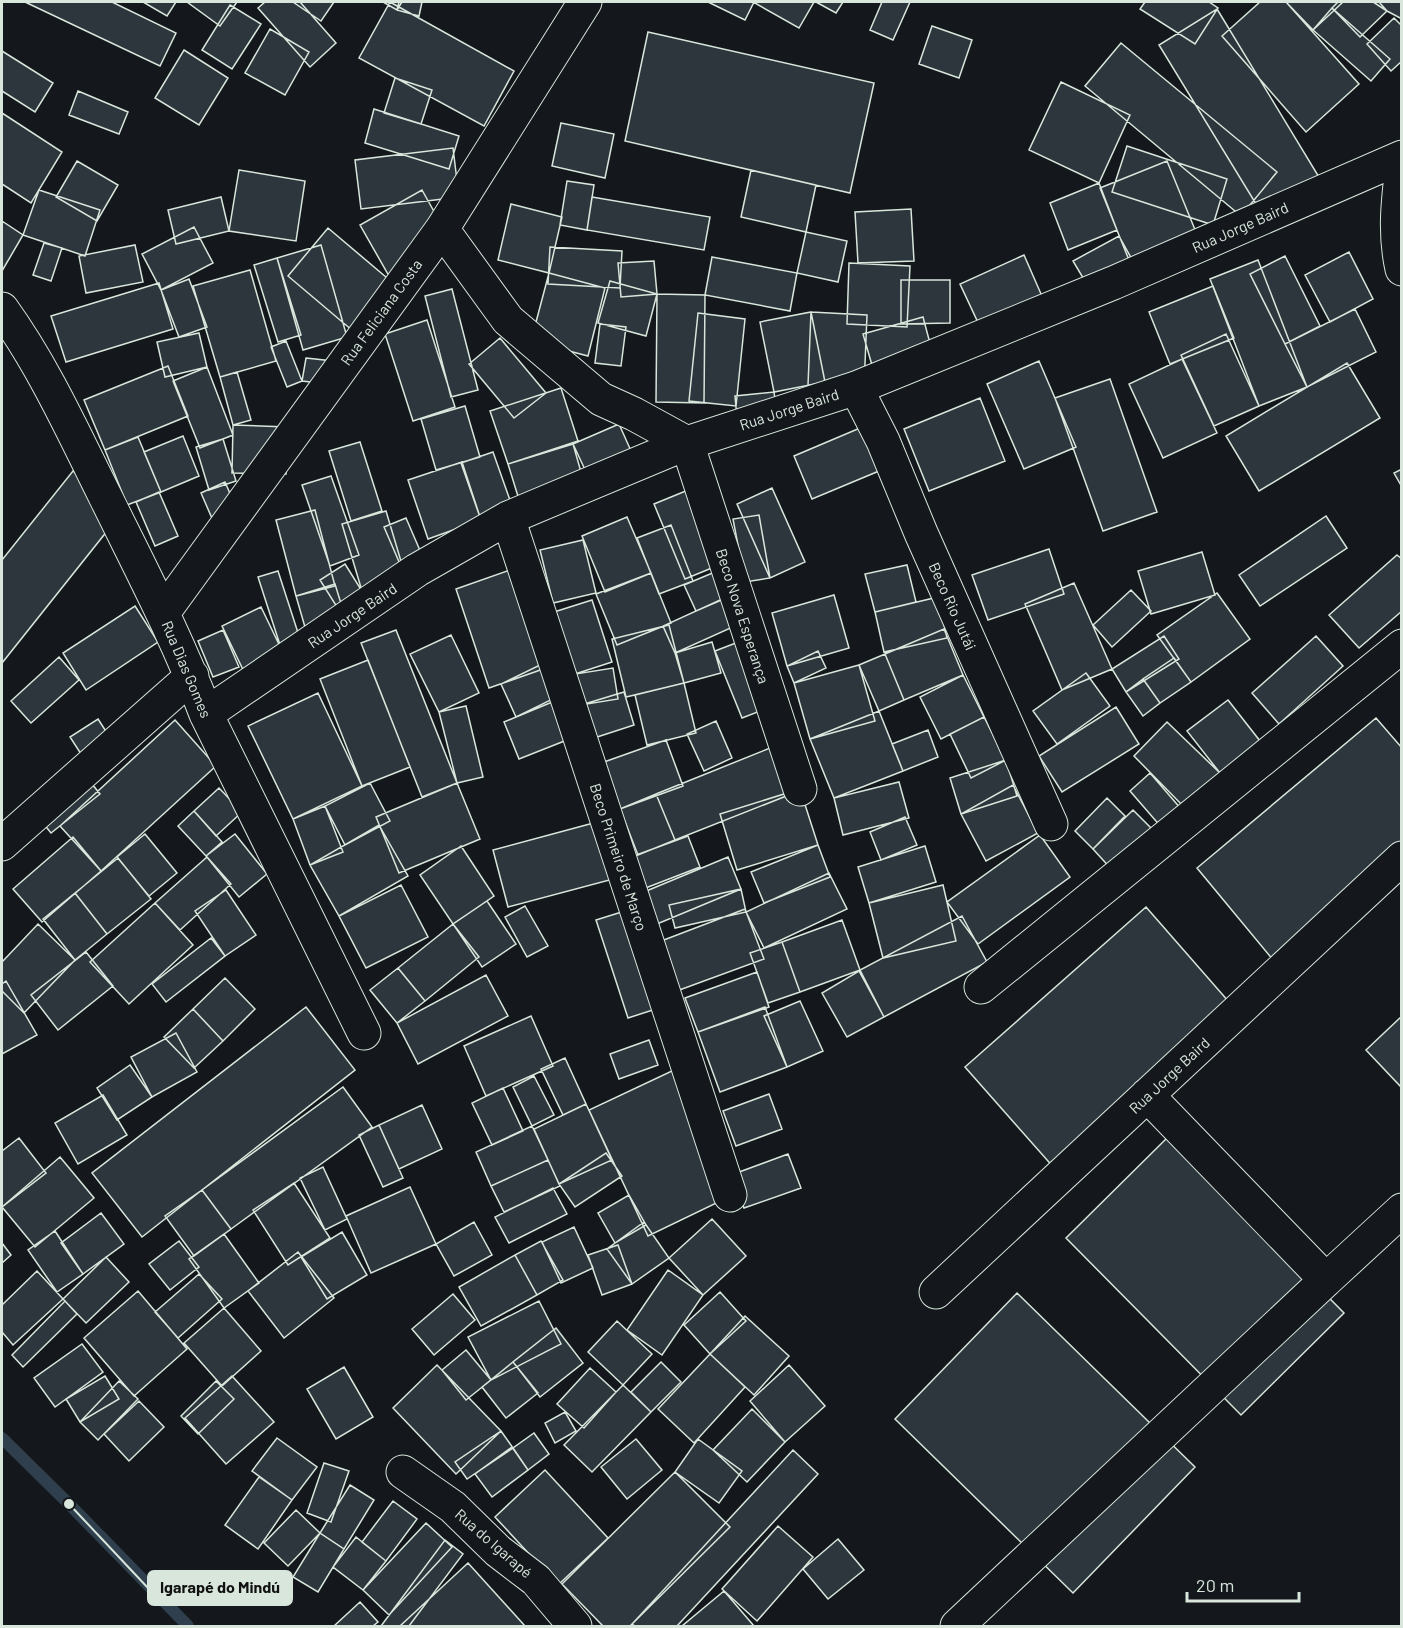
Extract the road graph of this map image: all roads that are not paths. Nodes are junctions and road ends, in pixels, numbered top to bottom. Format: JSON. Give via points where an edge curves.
{"nodes":[{"id":1,"x":585,"y":2,"type":"edge"},
{"id":2,"x":1401,"y":157,"type":"edge"},
{"id":3,"x":1401,"y":166,"type":"edge"},
{"id":4,"x":442,"y":229,"type":"junction"},
{"id":5,"x":1401,"y":269,"type":"edge"},
{"id":6,"x":2,"y":309,"type":"edge"},
{"id":7,"x":856,"y":388,"type":"junction"},
{"id":8,"x":687,"y":443,"type":"junction"},
{"id":9,"x":508,"y":518,"type":"junction"},
{"id":10,"x":163,"y":613,"type":"junction"},
{"id":11,"x":1401,"y":646,"type":"edge"},
{"id":12,"x":192,"y":676,"type":"junction"},
{"id":13,"x":206,"y":714,"type":"junction"},
{"id":14,"x":800,"y":789,"type":"dead end"},
{"id":15,"x":1051,"y":824,"type":"dead end"},
{"id":16,"x":2,"y":844,"type":"edge"},
{"id":17,"x":1401,"y":858,"type":"edge"},
{"id":18,"x":981,"y":987,"type":"dead end"},
{"id":19,"x":364,"y":1032,"type":"dead end"},
{"id":20,"x":1147,"y":1095,"type":"junction"},
{"id":21,"x":730,"y":1195,"type":"dead end"},
{"id":22,"x":1401,"y":1210,"type":"edge"},
{"id":23,"x":1326,"y":1280,"type":"junction"},
{"id":24,"x":936,"y":1292,"type":"dead end"},
{"id":25,"x":403,"y":1472,"type":"dead end"},
{"id":26,"x":575,"y":1626,"type":"edge"},
{"id":27,"x":957,"y":1626,"type":"edge"}],
"edges":[{"from":1,"to":4,"type":"street","name":"Rua Feliciana Costa"},
{"from":2,"to":7,"type":"street","name":"Rua Jorge Baird","via":[[1113,283]]},
{"from":3,"to":5,"type":"street","via":[[1396,213]]},
{"from":4,"to":8,"type":"street","via":[[508,320],[533,342],[601,399]]},
{"from":4,"to":10,"type":"street","name":"Rua Feliciana Costa"},
{"from":6,"to":10,"type":"street","name":"Rua Dias Gomes","via":[[57,399]]},
{"from":7,"to":8,"type":"street","name":"Rua Jorge Baird"},
{"from":7,"to":15,"type":"street","name":"Beco Rio Jutái","via":[[883,441]]},
{"from":8,"to":9,"type":"street","name":"Rua Jorge Baird"},
{"from":8,"to":14,"type":"street","name":"Beco Nova Esperança"},
{"from":9,"to":13,"type":"street","name":"Rua Jorge Baird","via":[[417,570]]},
{"from":9,"to":21,"type":"street","name":"Beco Primeiro de Março"},
{"from":10,"to":12,"type":"street","name":"Rua Dias Gomes"},
{"from":11,"to":18,"type":"street"},
{"from":12,"to":13,"type":"street","name":"Rua Dias Gomes"},
{"from":12,"to":16,"type":"street"},
{"from":13,"to":19,"type":"street","name":"Rua Dias Gomes"},
{"from":17,"to":20,"type":"street","name":"Rua Jorge Baird"},
{"from":20,"to":23,"type":"street"},
{"from":20,"to":24,"type":"street","name":"Rua Jorge Baird"},
{"from":22,"to":23,"type":"street"},
{"from":23,"to":27,"type":"street"},
{"from":25,"to":26,"type":"street","name":"Rua do Igarapé","via":[[453,1506],[498,1551],[536,1580]]}]}
